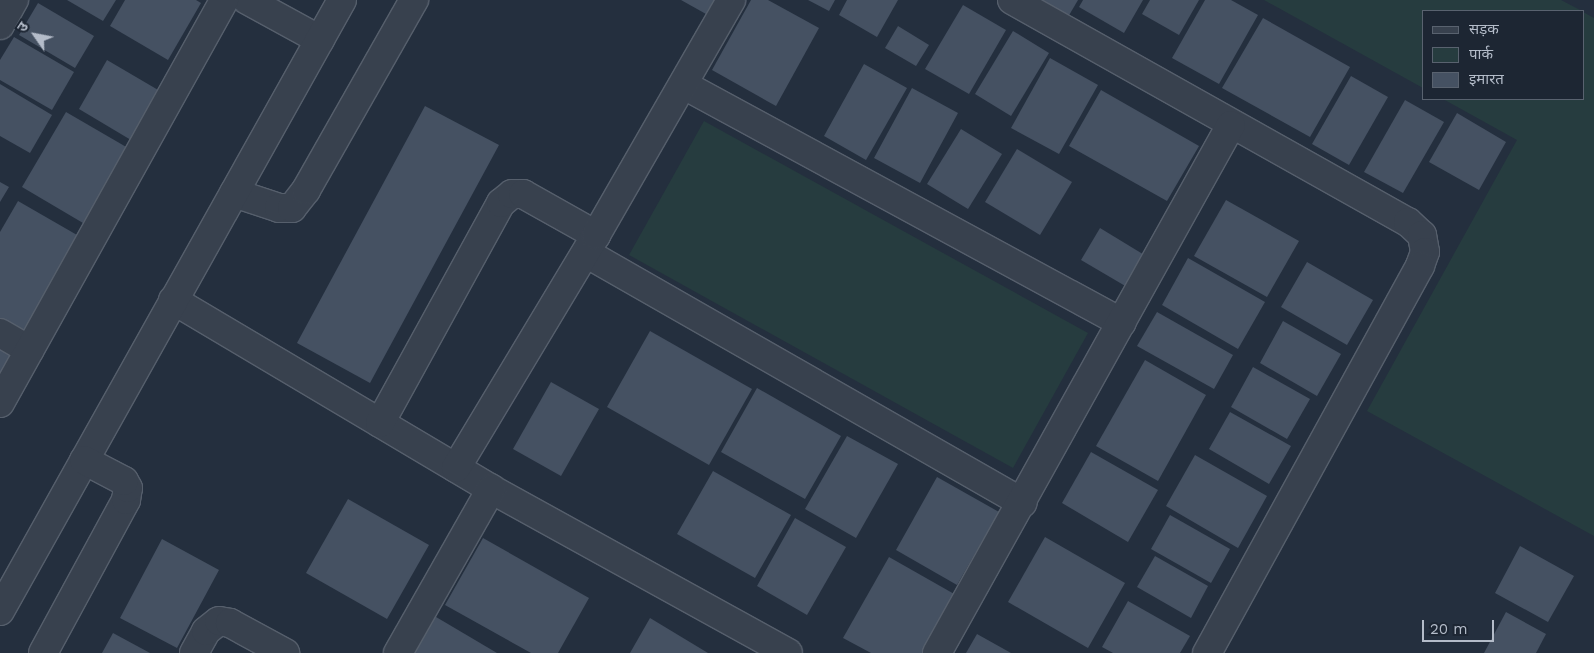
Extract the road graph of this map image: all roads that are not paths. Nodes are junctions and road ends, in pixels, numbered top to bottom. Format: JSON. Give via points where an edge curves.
{"nodes":[{"id":1,"x":14,"y":0,"type":"edge"},
{"id":2,"x":224,"y":0,"type":"edge"},
{"id":3,"x":247,"y":0,"type":"edge"},
{"id":4,"x":342,"y":0,"type":"edge"},
{"id":5,"x":414,"y":0,"type":"edge"},
{"id":6,"x":731,"y":0,"type":"edge"},
{"id":7,"x":1012,"y":0,"type":"edge"},
{"id":8,"x":0,"y":25,"type":"edge"},
{"id":9,"x":320,"y":40,"type":"junction"},
{"id":10,"x":684,"y":85,"type":"junction"},
{"id":11,"x":1231,"y":125,"type":"junction"},
{"id":12,"x":234,"y":193,"type":"junction"},
{"id":13,"x":591,"y":244,"type":"junction"},
{"id":14,"x":173,"y":300,"type":"junction"},
{"id":15,"x":1122,"y":323,"type":"junction"},
{"id":16,"x":0,"y":334,"type":"edge"},
{"id":17,"x":30,"y":350,"type":"junction"},
{"id":18,"x":0,"y":403,"type":"edge"},
{"id":19,"x":380,"y":423,"type":"junction"},
{"id":20,"x":84,"y":460,"type":"junction"},
{"id":21,"x":456,"y":468,"type":"junction"},
{"id":22,"x":491,"y":490,"type":"junction"},
{"id":23,"x":1023,"y":503,"type":"junction"},
{"id":24,"x":0,"y":611,"type":"edge"},
{"id":25,"x":44,"y":653,"type":"edge"},
{"id":26,"x":194,"y":653,"type":"edge"},
{"id":27,"x":285,"y":653,"type":"edge"},
{"id":28,"x":398,"y":653,"type":"edge"},
{"id":29,"x":788,"y":653,"type":"edge"},
{"id":30,"x":937,"y":653,"type":"edge"},
{"id":31,"x":1207,"y":653,"type":"edge"}],
"edges":[{"from":1,"to":8,"type":"street"},
{"from":2,"to":17,"type":"street"},
{"from":3,"to":9,"type":"street"},
{"from":4,"to":9,"type":"street"},
{"from":5,"to":12,"type":"street","via":[[306,190],[292,208],[280,208]]},
{"from":6,"to":10,"type":"street"},
{"from":7,"to":11,"type":"street"},
{"from":9,"to":12,"type":"street"},
{"from":10,"to":13,"type":"street"},
{"from":10,"to":15,"type":"street"},
{"from":11,"to":15,"type":"street"},
{"from":11,"to":31,"type":"street","via":[[1408,222],[1422,235],[1425,252]]},
{"from":12,"to":14,"type":"street"},
{"from":13,"to":19,"type":"street","via":[[523,194],[512,194],[501,203]]},
{"from":13,"to":21,"type":"street"},
{"from":13,"to":23,"type":"street"},
{"from":14,"to":19,"type":"street"},
{"from":14,"to":20,"type":"street"},
{"from":15,"to":23,"type":"street"},
{"from":16,"to":17,"type":"street"},
{"from":17,"to":18,"type":"street"},
{"from":19,"to":21,"type":"street"},
{"from":20,"to":24,"type":"street"},
{"from":20,"to":25,"type":"street","via":[[124,481],[128,488],[126,500]]},
{"from":21,"to":22,"type":"street"},
{"from":22,"to":28,"type":"street"},
{"from":22,"to":29,"type":"street"},
{"from":23,"to":30,"type":"street"},
{"from":26,"to":27,"type":"street","via":[[206,631],[219,621],[230,623]]}]}
